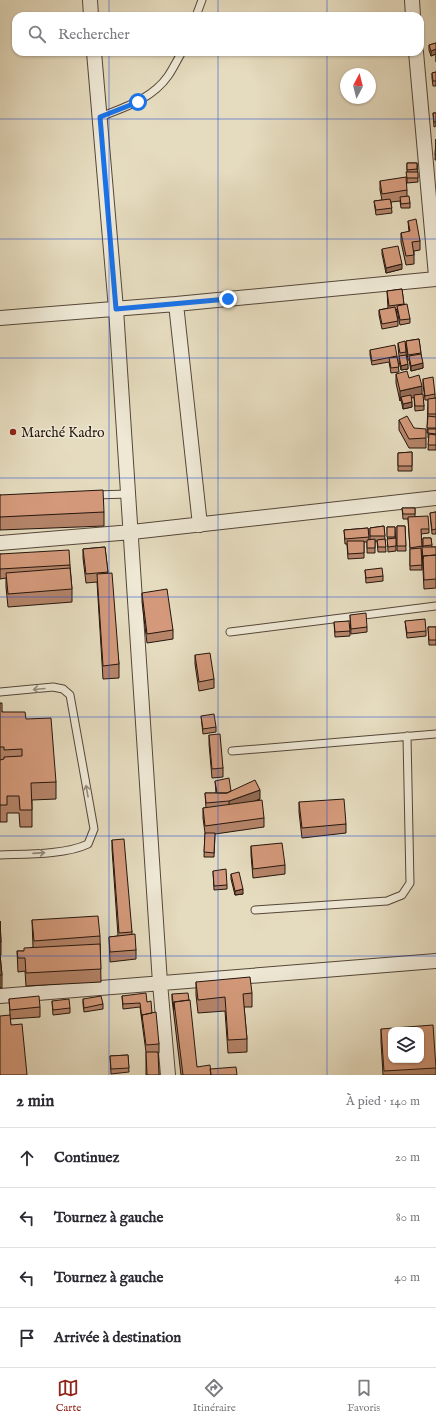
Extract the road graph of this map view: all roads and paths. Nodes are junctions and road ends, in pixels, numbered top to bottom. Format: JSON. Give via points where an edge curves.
{"nodes":[{"id":1,"x":90,"y":0,"type":"edge"},
{"id":2,"x":202,"y":0,"type":"edge"},
{"id":3,"x":412,"y":0,"type":"edge"},
{"id":4,"x":91,"y":12,"type":"edge"},
{"id":5,"x":198,"y":12,"type":"edge"},
{"id":6,"x":413,"y":12,"type":"edge"},
{"id":7,"x":94,"y":56,"type":"edge"},
{"id":8,"x":180,"y":56,"type":"edge"},
{"id":9,"x":416,"y":56,"type":"edge"},
{"id":10,"x":100,"y":117,"type":"junction"},
{"id":11,"x":436,"y":276,"type":"edge"},
{"id":12,"x":436,"y":279,"type":"edge"},
{"id":13,"x":176,"y":304,"type":"junction"},
{"id":14,"x":116,"y":309,"type":"junction"},
{"id":15,"x":0,"y":318,"type":"edge"},
{"id":16,"x":129,"y":494,"type":"junction"},
{"id":17,"x":89,"y":495,"type":"edge"},
{"id":18,"x":436,"y":498,"type":"edge"},
{"id":19,"x":200,"y":525,"type":"junction"},
{"id":20,"x":132,"y":532,"type":"junction"},
{"id":21,"x":0,"y":543,"type":"edge"},
{"id":22,"x":436,"y":606,"type":"edge"},
{"id":23,"x":230,"y":632,"type":"dead end"},
{"id":24,"x":0,"y":692,"type":"edge"},
{"id":25,"x":436,"y":734,"type":"edge"},
{"id":26,"x":407,"y":736,"type":"junction"},
{"id":27,"x":232,"y":751,"type":"dead end"},
{"id":28,"x":0,"y":855,"type":"edge"},
{"id":29,"x":255,"y":910,"type":"dead end"},
{"id":30,"x":436,"y":961,"type":"edge"},
{"id":31,"x":160,"y":984,"type":"junction"},
{"id":32,"x":0,"y":996,"type":"edge"},
{"id":33,"x":168,"y":1075,"type":"edge"}],
"edges":[{"from":1,"to":4,"type":"street"},
{"from":2,"to":5,"type":"lane"},
{"from":3,"to":6,"type":"street"},
{"from":7,"to":10,"type":"street"},
{"from":8,"to":10,"type":"lane","via":[[167,77],[151,93],[138,102]]},
{"from":9,"to":11,"type":"street"},
{"from":10,"to":14,"type":"street"},
{"from":12,"to":13,"type":"street"},
{"from":13,"to":14,"type":"street"},
{"from":13,"to":19,"type":"street"},
{"from":14,"to":15,"type":"street"},
{"from":14,"to":16,"type":"street"},
{"from":16,"to":17,"type":"lane"},
{"from":16,"to":20,"type":"street"},
{"from":18,"to":19,"type":"street"},
{"from":19,"to":20,"type":"street"},
{"from":20,"to":21,"type":"street"},
{"from":20,"to":31,"type":"street"},
{"from":22,"to":23,"type":"lane"},
{"from":28,"to":24,"type":"lane","one_way":true,"via":[[80,848],[88,844],[94,829],[70,695],[63,689],[53,687]]},
{"from":25,"to":26,"type":"lane"},
{"from":26,"to":27,"type":"lane"},
{"from":26,"to":29,"type":"lane","via":[[410,883],[402,895],[387,901]]},
{"from":30,"to":31,"type":"street"},
{"from":31,"to":32,"type":"street"},
{"from":31,"to":33,"type":"street"}]}
